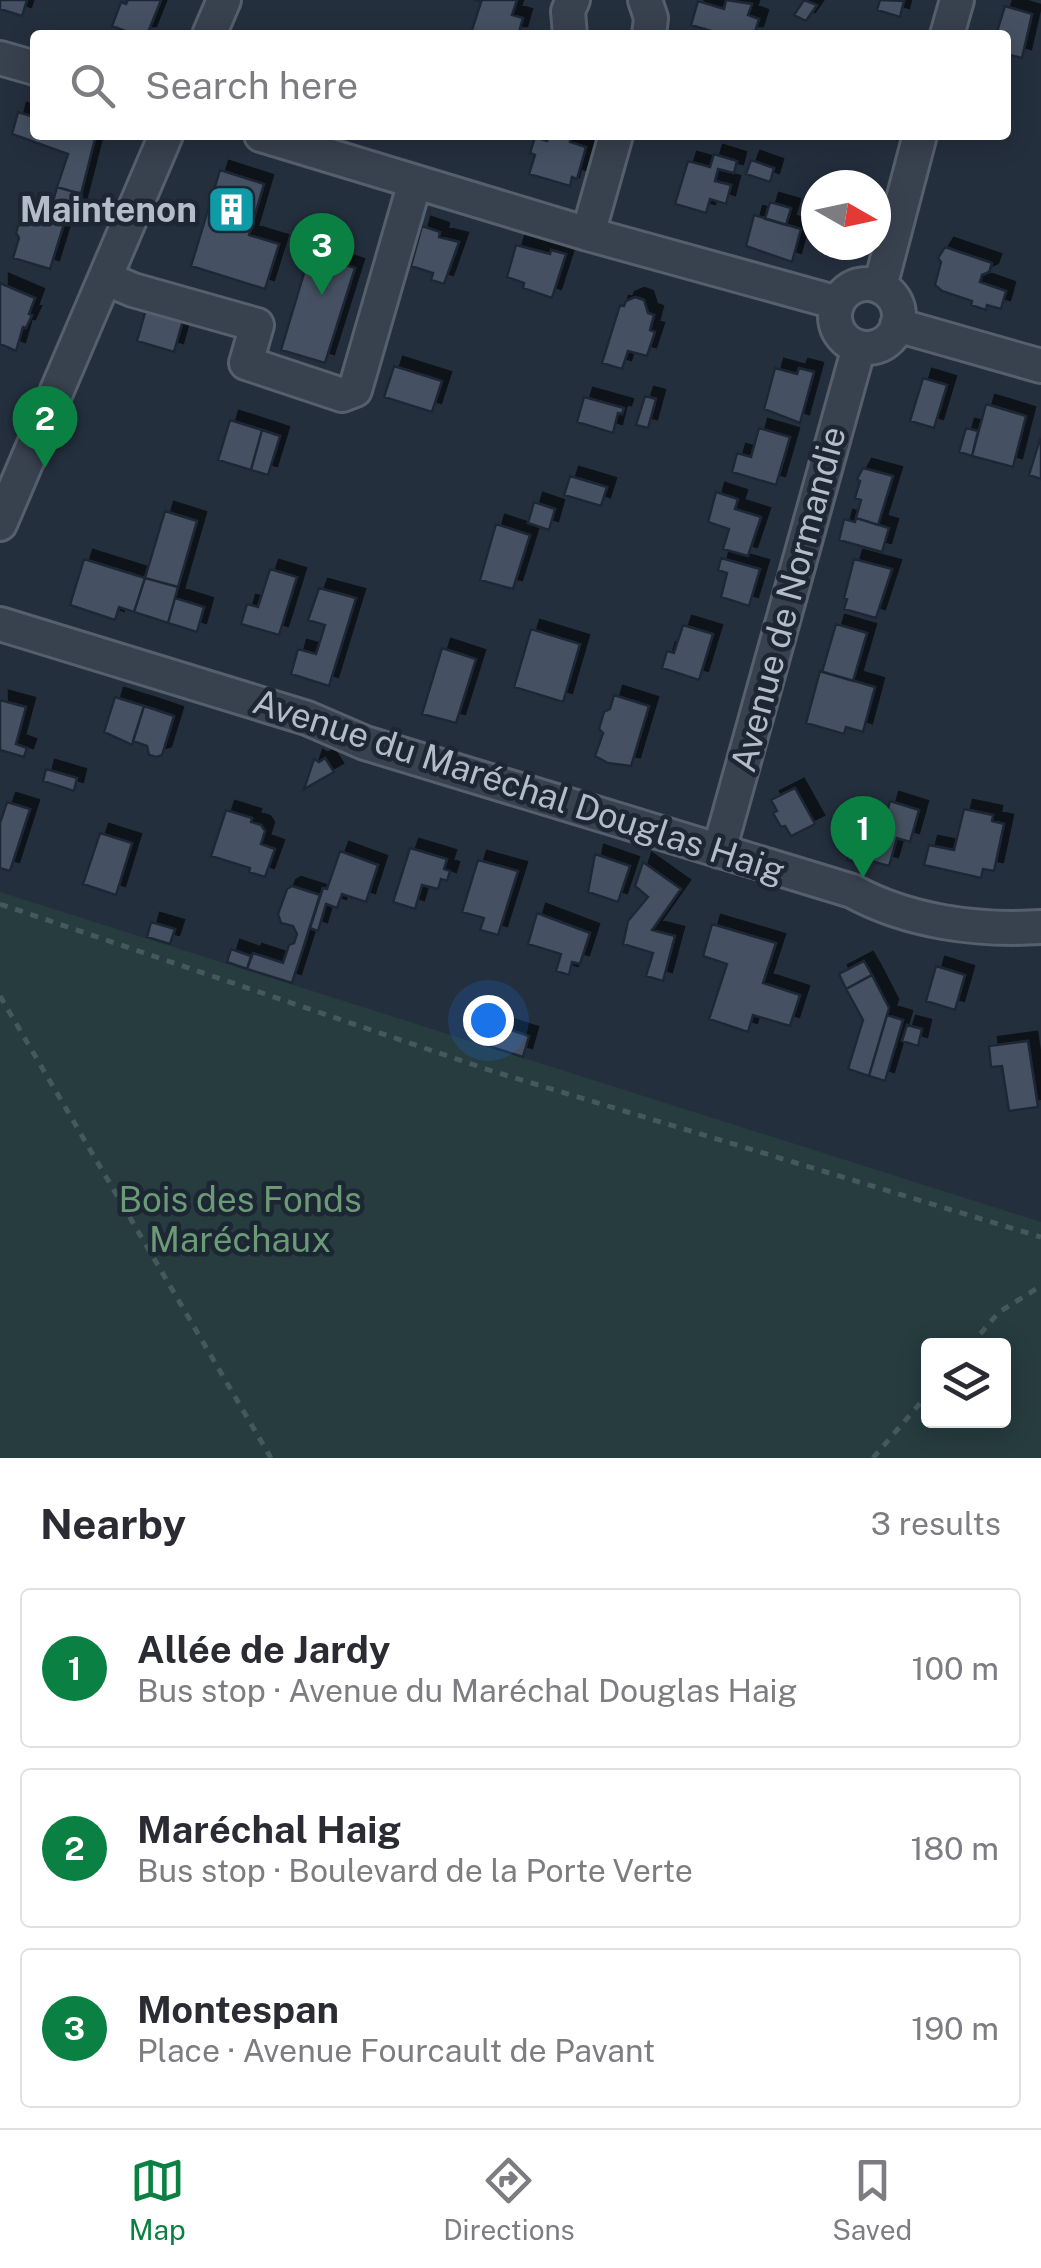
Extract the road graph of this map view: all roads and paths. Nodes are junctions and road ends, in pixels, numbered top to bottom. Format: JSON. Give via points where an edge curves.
{"nodes":[{"id":1,"x":224,"y":0,"type":"edge"},
{"id":2,"x":573,"y":0,"type":"edge"},
{"id":3,"x":645,"y":0,"type":"edge"},
{"id":4,"x":956,"y":0,"type":"edge"},
{"id":5,"x":211,"y":30,"type":"edge"},
{"id":6,"x":570,"y":30,"type":"edge"},
{"id":7,"x":650,"y":30,"type":"edge"},
{"id":8,"x":948,"y":30,"type":"edge"},
{"id":9,"x":0,"y":58,"type":"edge"},
{"id":10,"x":30,"y":67,"type":"edge"},
{"id":11,"x":164,"y":140,"type":"edge"},
{"id":12,"x":276,"y":140,"type":"edge"},
{"id":13,"x":615,"y":140,"type":"edge"},
{"id":14,"x":919,"y":140,"type":"edge"},
{"id":15,"x":415,"y":182,"type":"junction"},
{"id":16,"x":588,"y":234,"type":"junction"},
{"id":17,"x":105,"y":278,"type":"junction"},
{"id":18,"x":880,"y":287,"type":"junction"},
{"id":19,"x":838,"y":303,"type":"junction"},
{"id":20,"x":897,"y":325,"type":"junction"},
{"id":21,"x":859,"y":347,"type":"junction"},
{"id":22,"x":1041,"y":366,"type":"edge"},
{"id":23,"x":0,"y":524,"type":"edge"},
{"id":24,"x":0,"y":624,"type":"edge"},
{"id":25,"x":719,"y":850,"type":"junction"},
{"id":26,"x":0,"y":904,"type":"edge"},
{"id":27,"x":1041,"y":927,"type":"edge"},
{"id":28,"x":0,"y":996,"type":"edge"},
{"id":29,"x":1041,"y":1237,"type":"edge"},
{"id":30,"x":1041,"y":1286,"type":"edge"},
{"id":31,"x":977,"y":1338,"type":"edge"},
{"id":32,"x":921,"y":1402,"type":"edge"},
{"id":33,"x":271,"y":1458,"type":"edge"},
{"id":34,"x":873,"y":1458,"type":"edge"}],
"edges":[{"from":1,"to":5,"type":"street"},
{"from":2,"to":6,"type":"street"},
{"from":3,"to":7,"type":"street"},
{"from":4,"to":8,"type":"street"},
{"from":9,"to":10,"type":"street"},
{"from":11,"to":17,"type":"street"},
{"from":12,"to":15,"type":"street"},
{"from":13,"to":16,"type":"street"},
{"from":14,"to":18,"type":"street"},
{"from":15,"to":16,"type":"street"},
{"from":15,"to":17,"type":"street","via":[[355,390],[342,394],[246,363],[257,325]]},
{"from":16,"to":19,"type":"street"},
{"from":17,"to":23,"type":"street"},
{"from":18,"to":19,"type":"street","via":[[852,288]]},
{"from":18,"to":20,"type":"street","via":[[896,303]]},
{"from":19,"to":21,"type":"street","via":[[838,330]]},
{"from":20,"to":21,"type":"street","via":[[878,346]]},
{"from":20,"to":22,"type":"street"},
{"from":21,"to":25,"type":"street","name":"Avenue de Normandie"},
{"from":24,"to":25,"type":"street","name":"Avenue du Maréchal Douglas Haig"},
{"from":25,"to":27,"type":"street","name":"Avenue du Maréchal Douglas Haig","via":[[958,927]]},
{"from":26,"to":29,"type":"path","via":[[492,1071]]},
{"from":28,"to":33,"type":"path"},
{"from":30,"to":31,"type":"path","via":[[999,1312]]},
{"from":32,"to":34,"type":"path"}]}
